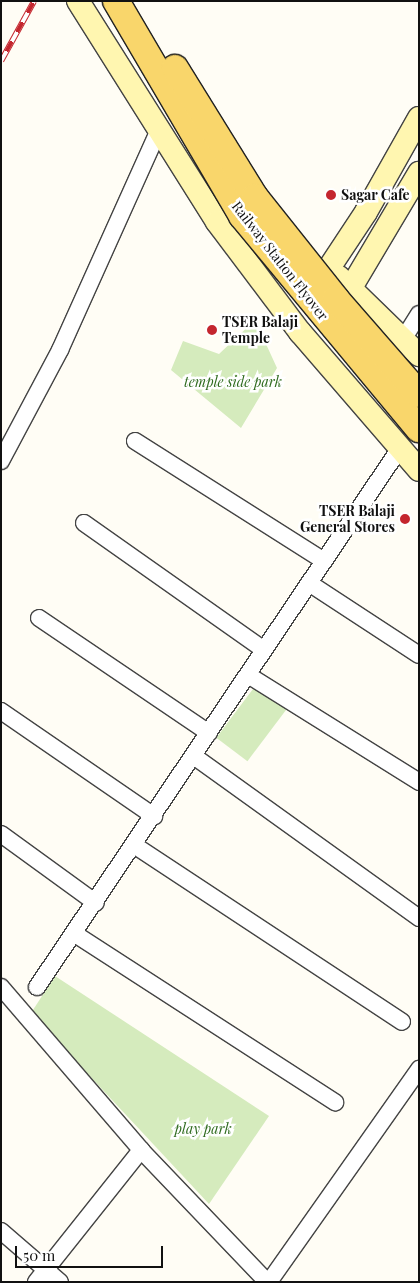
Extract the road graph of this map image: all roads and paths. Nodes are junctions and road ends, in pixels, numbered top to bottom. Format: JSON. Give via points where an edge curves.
{"nodes":[{"id":1,"x":78,"y":1,"type":"edge"},
{"id":2,"x":116,"y":1,"type":"edge"},
{"id":3,"x":134,"y":1,"type":"edge"},
{"id":4,"x":419,"y":118,"type":"edge"},
{"id":5,"x":158,"y":132,"type":"junction"},
{"id":6,"x":419,"y":173,"type":"edge"},
{"id":7,"x":329,"y":268,"type":"junction"},
{"id":8,"x":350,"y":287,"type":"junction"},
{"id":9,"x":419,"y":314,"type":"edge"},
{"id":10,"x":300,"y":332,"type":"junction"},
{"id":11,"x":404,"y":338,"type":"junction"},
{"id":12,"x":316,"y":350,"type":"junction"},
{"id":13,"x":419,"y":355,"type":"edge"},
{"id":14,"x":419,"y":394,"type":"edge"},
{"id":15,"x":419,"y":429,"type":"edge"},
{"id":16,"x":135,"y":441,"type":"dead end"},
{"id":17,"x":400,"y":448,"type":"junction"},
{"id":18,"x":1,"y":461,"type":"edge"},
{"id":19,"x":419,"y":470,"type":"edge"},
{"id":20,"x":84,"y":523,"type":"dead end"},
{"id":21,"x":324,"y":561,"type":"junction"},
{"id":22,"x":309,"y":583,"type":"junction"},
{"id":23,"x":40,"y":618,"type":"dead end"},
{"id":24,"x":264,"y":650,"type":"junction"},
{"id":25,"x":419,"y":655,"type":"edge"},
{"id":26,"x":248,"y":675,"type":"junction"},
{"id":27,"x":1,"y":710,"type":"edge"},
{"id":28,"x":209,"y":733,"type":"junction"},
{"id":29,"x":195,"y":757,"type":"junction"},
{"id":30,"x":419,"y":782,"type":"edge"},
{"id":31,"x":154,"y":816,"type":"junction"},
{"id":32,"x":1,"y":834,"type":"edge"},
{"id":33,"x":134,"y":845,"type":"junction"},
{"id":34,"x":96,"y":903,"type":"junction"},
{"id":35,"x":419,"y":918,"type":"edge"},
{"id":36,"x":74,"y":934,"type":"junction"},
{"id":37,"x":1,"y":987,"type":"edge"},
{"id":38,"x":37,"y":987,"type":"dead end"},
{"id":39,"x":402,"y":1022,"type":"dead end"},
{"id":40,"x":419,"y":1068,"type":"edge"},
{"id":41,"x":336,"y":1102,"type":"dead end"},
{"id":42,"x":140,"y":1150,"type":"junction"},
{"id":43,"x":1,"y":1231,"type":"edge"},
{"id":44,"x":40,"y":1276,"type":"edge"},
{"id":45,"x":60,"y":1282,"type":"edge"},
{"id":46,"x":268,"y":1282,"type":"edge"}],
"edges":[{"from":1,"to":5,"type":"street"},
{"from":2,"to":15,"type":"main road","name":"Railway Station Flyover","bridge":true,"via":[[242,216]]},
{"from":3,"to":14,"type":"main road","name":"Railway Station Flyover","bridge":true,"via":[[255,197],[336,299]]},
{"from":4,"to":7,"type":"street","via":[[366,212]]},
{"from":5,"to":10,"type":"street","via":[[217,222]]},
{"from":5,"to":18,"type":"street","via":[[60,350]]},
{"from":6,"to":8,"type":"street"},
{"from":7,"to":8,"type":"street"},
{"from":7,"to":10,"type":"street"},
{"from":8,"to":11,"type":"street"},
{"from":8,"to":12,"type":"street"},
{"from":9,"to":11,"type":"street"},
{"from":10,"to":12,"type":"street"},
{"from":11,"to":13,"type":"street"},
{"from":12,"to":17,"type":"street"},
{"from":16,"to":21,"type":"street"},
{"from":17,"to":19,"type":"street"},
{"from":17,"to":21,"type":"street"},
{"from":20,"to":24,"type":"street"},
{"from":21,"to":22,"type":"street"},
{"from":22,"to":24,"type":"street"},
{"from":22,"to":25,"type":"street"},
{"from":23,"to":28,"type":"street"},
{"from":24,"to":26,"type":"street"},
{"from":26,"to":28,"type":"street"},
{"from":26,"to":30,"type":"street"},
{"from":27,"to":31,"type":"street"},
{"from":28,"to":29,"type":"street"},
{"from":29,"to":31,"type":"street"},
{"from":29,"to":35,"type":"street"},
{"from":31,"to":33,"type":"street"},
{"from":32,"to":34,"type":"street"},
{"from":33,"to":34,"type":"street"},
{"from":33,"to":39,"type":"street"},
{"from":34,"to":36,"type":"street"},
{"from":36,"to":38,"type":"street"},
{"from":36,"to":41,"type":"street"},
{"from":37,"to":42,"type":"street"},
{"from":40,"to":46,"type":"street"},
{"from":42,"to":44,"type":"street"},
{"from":42,"to":46,"type":"street"},
{"from":43,"to":44,"type":"street"},
{"from":44,"to":45,"type":"street"}]}
